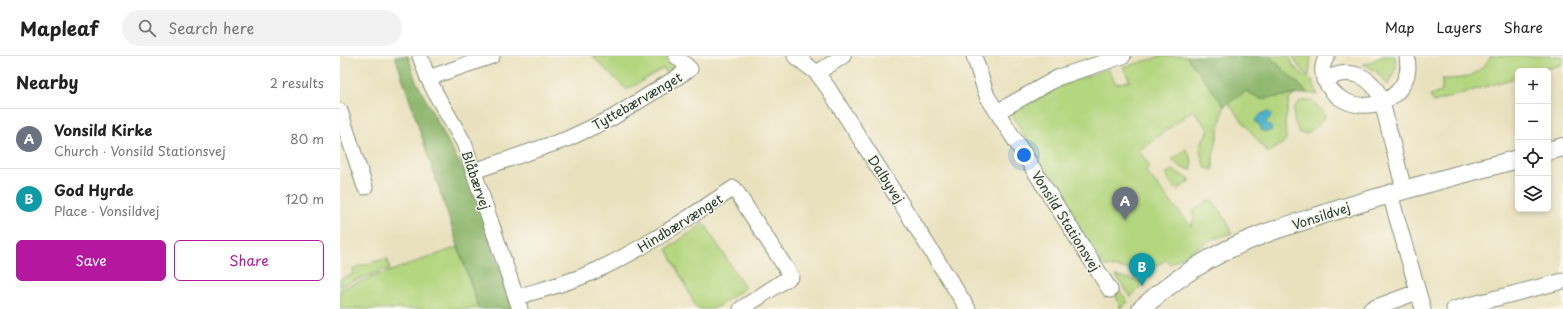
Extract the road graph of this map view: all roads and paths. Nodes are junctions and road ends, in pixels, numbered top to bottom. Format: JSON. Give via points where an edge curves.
{"nodes":[{"id":1,"x":420,"y":56,"type":"edge"},
{"id":2,"x":492,"y":56,"type":"edge"},
{"id":3,"x":676,"y":56,"type":"edge"},
{"id":4,"x":795,"y":56,"type":"edge"},
{"id":5,"x":843,"y":56,"type":"edge"},
{"id":6,"x":974,"y":56,"type":"edge"},
{"id":7,"x":1123,"y":56,"type":"edge"},
{"id":8,"x":1327,"y":56,"type":"edge"},
{"id":9,"x":1407,"y":56,"type":"edge"},
{"id":10,"x":817,"y":73,"type":"junction"},
{"id":11,"x":428,"y":78,"type":"junction"},
{"id":12,"x":1324,"y":80,"type":"junction"},
{"id":13,"x":1382,"y":102,"type":"junction"},
{"id":14,"x":340,"y":111,"type":"edge"},
{"id":15,"x":997,"y":112,"type":"junction"},
{"id":16,"x":1563,"y":147,"type":"edge"},
{"id":17,"x":1551,"y":150,"type":"edge"},
{"id":18,"x":1515,"y":160,"type":"edge"},
{"id":19,"x":474,"y":171,"type":"junction"},
{"id":20,"x":365,"y":188,"type":"dead end"},
{"id":21,"x":1397,"y":192,"type":"junction"},
{"id":22,"x":1563,"y":282,"type":"edge"},
{"id":23,"x":1110,"y":290,"type":"dead end"},
{"id":24,"x":1417,"y":292,"type":"junction"},
{"id":25,"x":518,"y":303,"type":"edge"},
{"id":26,"x":1144,"y":308,"type":"edge"},
{"id":27,"x":741,"y":309,"type":"edge"},
{"id":28,"x":968,"y":309,"type":"edge"},
{"id":29,"x":1371,"y":309,"type":"edge"},
{"id":30,"x":1423,"y":309,"type":"edge"},
{"id":31,"x":1454,"y":309,"type":"edge"}],
"edges":[{"from":1,"to":11,"type":"street","name":"Blåbærvej"},
{"from":2,"to":11,"type":"street"},
{"from":3,"to":19,"type":"street","name":"Tyttebærvænget","via":[[690,69],[612,118],[567,139]]},
{"from":4,"to":10,"type":"street","name":"Dalbyvej"},
{"from":5,"to":10,"type":"street"},
{"from":6,"to":15,"type":"street","name":"Vonsild Stationsvej","via":[[987,96]]},
{"from":7,"to":15,"type":"street","via":[[1059,77]]},
{"from":8,"to":12,"type":"street","via":[[1322,69]]},
{"from":9,"to":13,"type":"street","via":[[1408,70],[1405,80],[1396,93]]},
{"from":10,"to":28,"type":"street","name":"Dalbyvej"},
{"from":11,"to":19,"type":"street","name":"Blåbærvej","via":[[464,143]]},
{"from":12,"to":13,"type":"street","via":[[1336,95],[1352,104],[1362,106]]},
{"from":12,"to":13,"type":"street","via":[[1344,73],[1354,74],[1373,84]]},
{"from":13,"to":21,"type":"street"},
{"from":14,"to":20,"type":"street"},
{"from":15,"to":23,"type":"street","name":"Vonsild Stationsvej"},
{"from":16,"to":17,"type":"main road"},
{"from":18,"to":21,"type":"main road","name":"Vonsildvej"},
{"from":19,"to":25,"type":"street","name":"Blåbærvej"},
{"from":21,"to":24,"type":"street"},
{"from":21,"to":26,"type":"main road","name":"Vonsildvej","via":[[1240,244],[1185,273],[1164,288]]},
{"from":22,"to":31,"type":"street"},
{"from":24,"to":29,"type":"street"},
{"from":24,"to":30,"type":"street"},
{"from":25,"to":27,"type":"street","name":"Hindbærvænget","via":[[594,272],[638,250],[734,188],[791,276]]}]}
